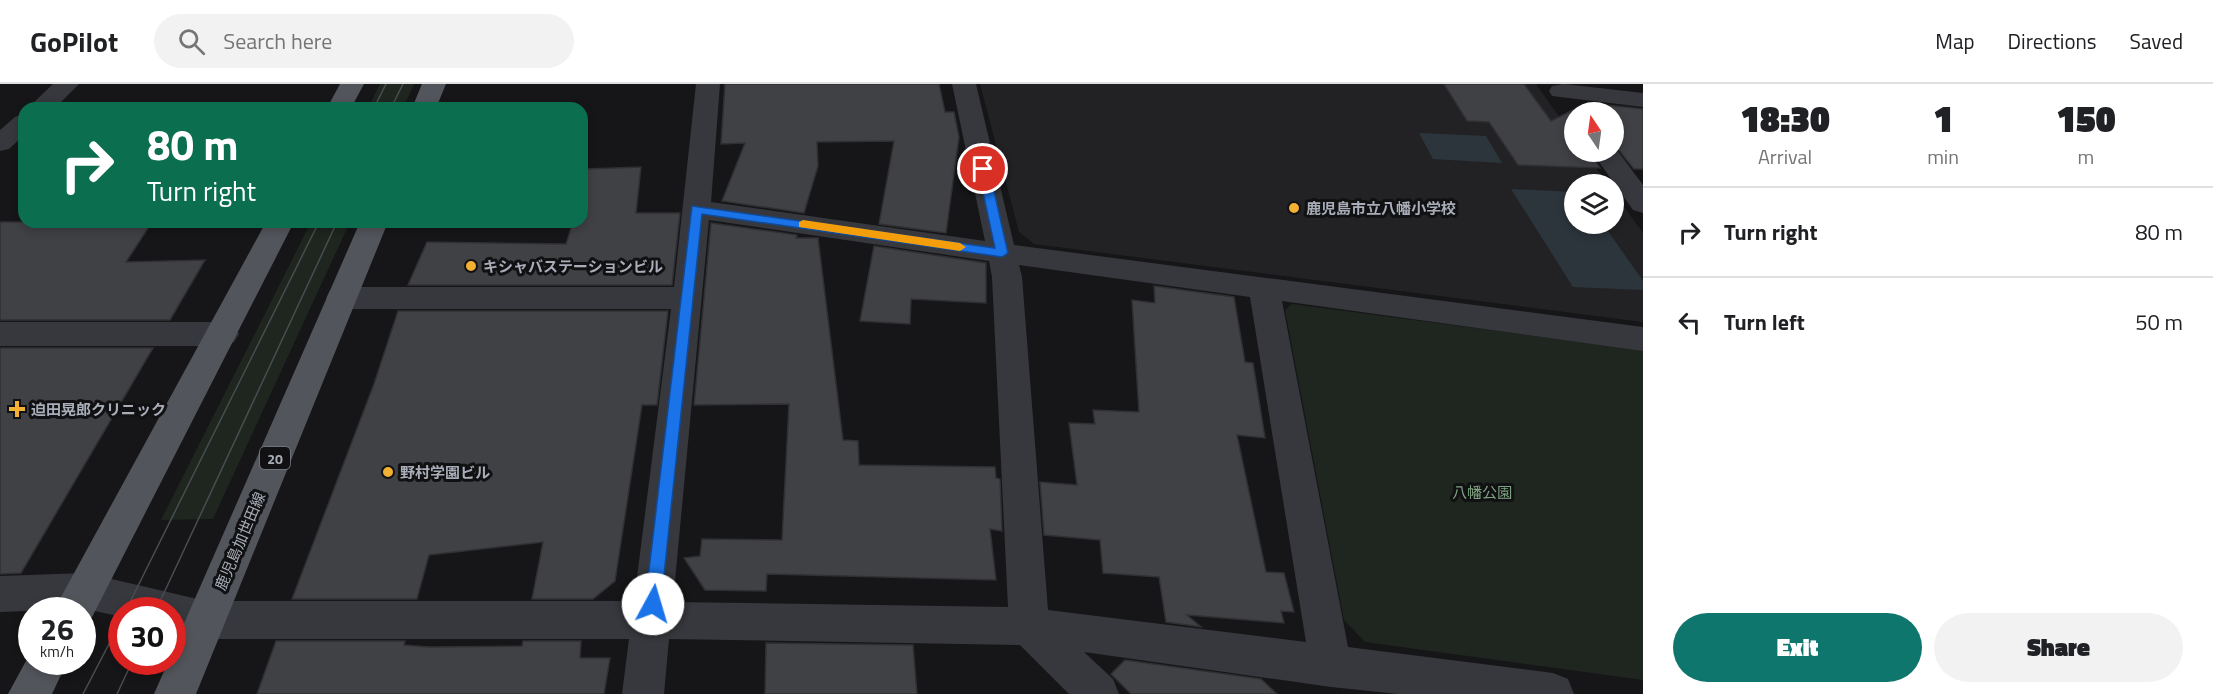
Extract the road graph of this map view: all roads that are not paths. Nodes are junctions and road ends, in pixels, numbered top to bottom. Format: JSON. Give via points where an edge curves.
{"nodes":[{"id":1,"x":67,"y":84,"type":"edge"},
{"id":2,"x":352,"y":84,"type":"edge"},
{"id":3,"x":434,"y":84,"type":"edge"},
{"id":4,"x":708,"y":84,"type":"edge"},
{"id":5,"x":964,"y":84,"type":"edge"},
{"id":6,"x":1558,"y":88,"type":"edge"},
{"id":7,"x":1643,"y":100,"type":"edge"},
{"id":8,"x":47,"y":102,"type":"edge"},
{"id":9,"x":342,"y":102,"type":"edge"},
{"id":10,"x":426,"y":102,"type":"edge"},
{"id":11,"x":1568,"y":102,"type":"edge"},
{"id":12,"x":18,"y":128,"type":"edge"},
{"id":13,"x":0,"y":146,"type":"edge"},
{"id":14,"x":18,"y":148,"type":"edge"},
{"id":15,"x":1612,"y":162,"type":"edge"},
{"id":16,"x":1643,"y":204,"type":"edge"},
{"id":17,"x":696,"y":209,"type":"junction"},
{"id":18,"x":277,"y":228,"type":"edge"},
{"id":19,"x":371,"y":228,"type":"edge"},
{"id":20,"x":1002,"y":253,"type":"junction"},
{"id":21,"x":1264,"y":288,"type":"junction"},
{"id":22,"x":341,"y":298,"type":"junction"},
{"id":23,"x":688,"y":298,"type":"junction"},
{"id":24,"x":222,"y":333,"type":"junction"},
{"id":25,"x":0,"y":334,"type":"edge"},
{"id":26,"x":1643,"y":339,"type":"edge"},
{"id":27,"x":0,"y":594,"type":"edge"},
{"id":28,"x":34,"y":597,"type":"edge"},
{"id":29,"x":82,"y":597,"type":"edge"},
{"id":30,"x":186,"y":610,"type":"edge"},
{"id":31,"x":186,"y":614,"type":"edge"},
{"id":32,"x":651,"y":620,"type":"junction"},
{"id":33,"x":1029,"y":626,"type":"junction"},
{"id":34,"x":1331,"y":667,"type":"junction"},
{"id":35,"x":40,"y":675,"type":"edge"},
{"id":36,"x":177,"y":675,"type":"edge"},
{"id":37,"x":29,"y":694,"type":"edge"},
{"id":38,"x":175,"y":694,"type":"edge"},
{"id":39,"x":643,"y":694,"type":"edge"},
{"id":40,"x":1098,"y":694,"type":"edge"},
{"id":41,"x":1548,"y":694,"type":"edge"}],
"edges":[{"from":1,"to":8,"type":"street"},
{"from":2,"to":9,"type":"main road"},
{"from":3,"to":10,"type":"main road"},
{"from":4,"to":17,"type":"street"},
{"from":5,"to":20,"type":"street"},
{"from":6,"to":7,"type":"street"},
{"from":6,"to":11,"type":"street"},
{"from":12,"to":13,"type":"street"},
{"from":13,"to":14,"type":"street"},
{"from":15,"to":16,"type":"street"},
{"from":17,"to":20,"type":"street"},
{"from":17,"to":23,"type":"street"},
{"from":18,"to":24,"type":"main road"},
{"from":19,"to":22,"type":"main road","name":"鹿児島加世田線","number":"20"},
{"from":20,"to":21,"type":"street"},
{"from":20,"to":33,"type":"street","via":[[1007,277]]},
{"from":21,"to":26,"type":"street"},
{"from":21,"to":34,"type":"street"},
{"from":22,"to":23,"type":"street"},
{"from":22,"to":30,"type":"main road","name":"鹿児島加世田線","number":"20","via":[[250,521]]},
{"from":23,"to":32,"type":"street"},
{"from":24,"to":25,"type":"street"},
{"from":24,"to":29,"type":"main road"},
{"from":27,"to":28,"type":"street"},
{"from":31,"to":32,"type":"street"},
{"from":32,"to":33,"type":"street"},
{"from":32,"to":39,"type":"street"},
{"from":33,"to":34,"type":"street"},
{"from":33,"to":40,"type":"street"},
{"from":34,"to":41,"type":"street"},
{"from":35,"to":37,"type":"main road"},
{"from":36,"to":38,"type":"main road","name":"鹿児島加世田線","number":"20"}]}
